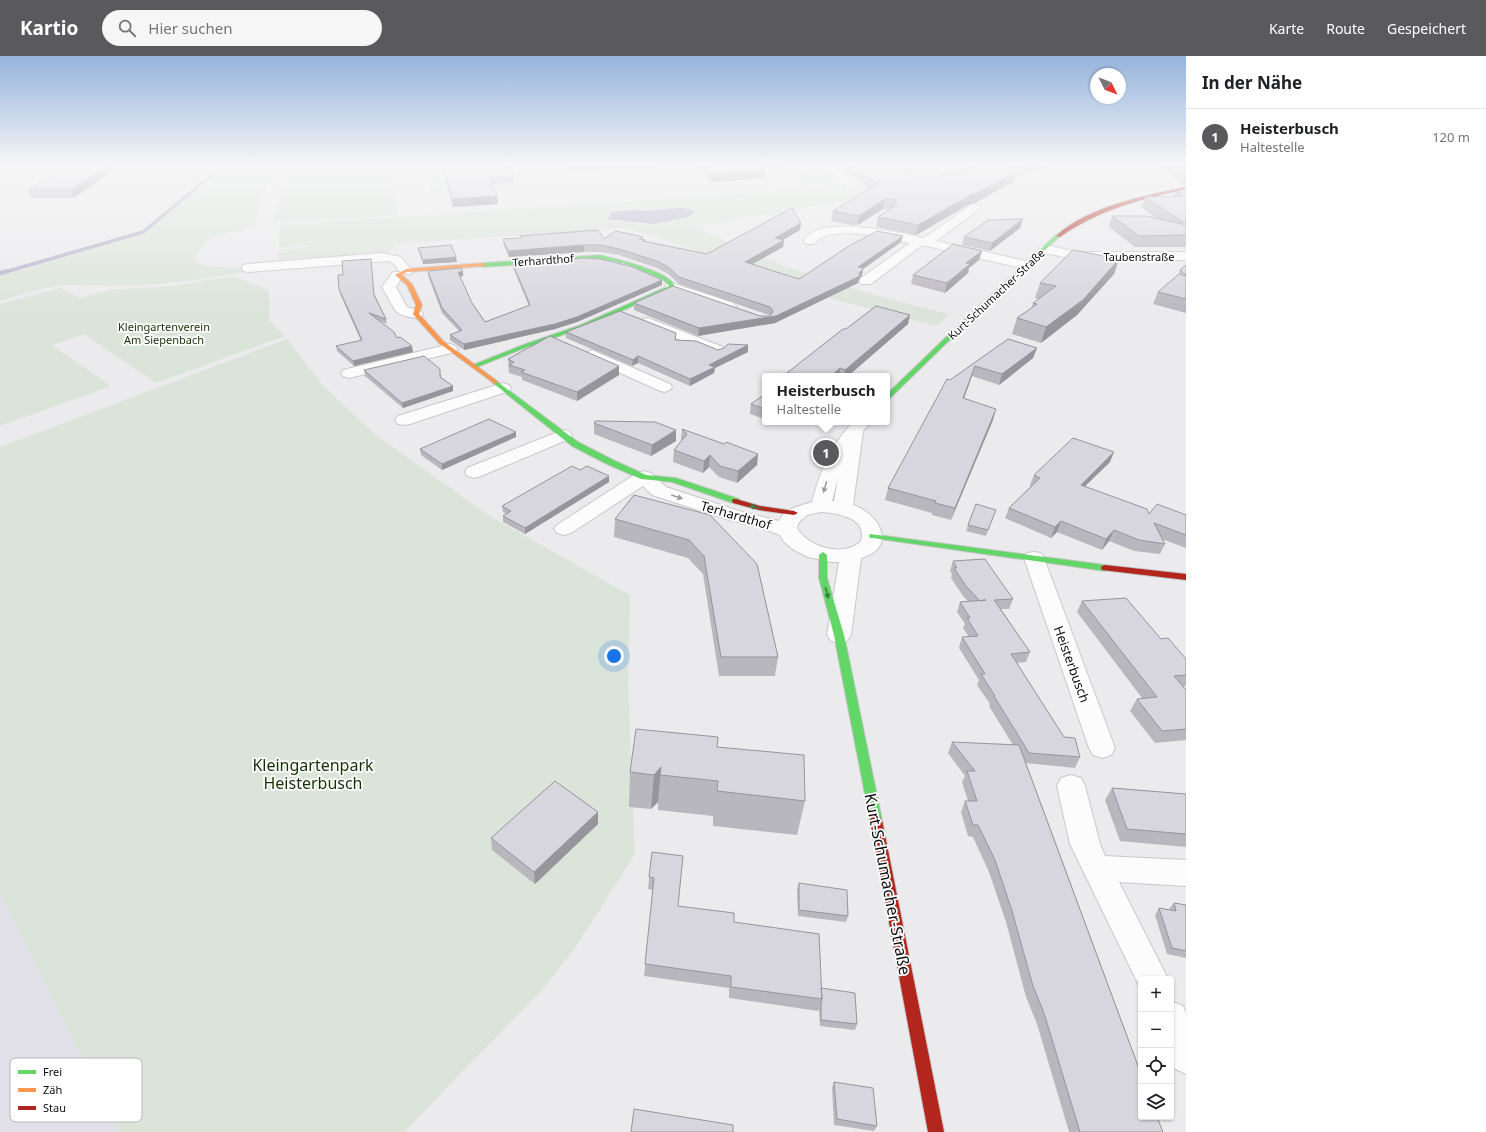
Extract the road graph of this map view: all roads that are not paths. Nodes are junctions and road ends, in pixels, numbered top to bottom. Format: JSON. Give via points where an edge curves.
{"nodes":[{"id":1,"x":963,"y":215,"type":"edge"},
{"id":2,"x":1089,"y":215,"type":"edge"},
{"id":3,"x":876,"y":219,"type":"edge"},
{"id":4,"x":860,"y":231,"type":"junction"},
{"id":5,"x":810,"y":241,"type":"dead end"},
{"id":6,"x":924,"y":242,"type":"junction"},
{"id":7,"x":1045,"y":249,"type":"junction"},
{"id":8,"x":1186,"y":256,"type":"edge"},
{"id":9,"x":1026,"y":265,"type":"junction"},
{"id":10,"x":248,"y":268,"type":"dead end"},
{"id":11,"x":402,"y":273,"type":"junction"},
{"id":12,"x":866,"y":281,"type":"dead end"},
{"id":13,"x":672,"y":287,"type":"junction"},
{"id":14,"x":619,"y":310,"type":"junction"},
{"id":15,"x":743,"y":311,"type":"edge"},
{"id":16,"x":416,"y":314,"type":"joint"},
{"id":17,"x":552,"y":338,"type":"junction"},
{"id":18,"x":450,"y":349,"type":"junction"},
{"id":19,"x":718,"y":350,"type":"edge"},
{"id":20,"x":475,"y":366,"type":"junction"},
{"id":21,"x":350,"y":373,"type":"dead end"},
{"id":22,"x":664,"y":387,"type":"dead end"},
{"id":23,"x":503,"y":388,"type":"junction"},
{"id":24,"x":890,"y":395,"type":"edge"},
{"id":25,"x":404,"y":420,"type":"dead end"},
{"id":26,"x":859,"y":425,"type":"edge"},
{"id":27,"x":563,"y":435,"type":"junction"},
{"id":28,"x":474,"y":472,"type":"dead end"},
{"id":29,"x":644,"y":477,"type":"junction"},
{"id":30,"x":820,"y":506,"type":"junction"},
{"id":31,"x":843,"y":509,"type":"junction"},
{"id":32,"x":790,"y":522,"type":"junction"},
{"id":33,"x":564,"y":529,"type":"dead end"},
{"id":34,"x":873,"y":536,"type":"junction"},
{"id":35,"x":823,"y":555,"type":"junction"},
{"id":36,"x":851,"y":555,"type":"junction"},
{"id":37,"x":1034,"y":558,"type":"junction"},
{"id":38,"x":1186,"y":577,"type":"edge"},
{"id":39,"x":839,"y":635,"type":"junction"},
{"id":40,"x":1102,"y":748,"type":"dead end"},
{"id":41,"x":1071,"y":786,"type":"dead end"},
{"id":42,"x":1096,"y":868,"type":"junction"},
{"id":43,"x":1186,"y":874,"type":"edge"},
{"id":44,"x":1150,"y":976,"type":"edge"},
{"id":45,"x":1174,"y":1026,"type":"edge"},
{"id":46,"x":1186,"y":1056,"type":"edge"},
{"id":47,"x":936,"y":1132,"type":"edge"}],
"edges":[{"from":1,"to":6,"type":"street"},
{"from":2,"to":7,"type":"street","name":"Kurt-Schumacher-Straße","via":[[1057,237]]},
{"from":3,"to":4,"type":"street"},
{"from":4,"to":5,"type":"street","via":[[822,232]]},
{"from":4,"to":6,"type":"street","via":[[884,233]]},
{"from":6,"to":9,"type":"street"},
{"from":6,"to":12,"type":"street"},
{"from":7,"to":8,"type":"street","name":"Taubenstraße","via":[[1077,256]]},
{"from":7,"to":9,"type":"street","name":"Kurt-Schumacher-Straße"},
{"from":9,"to":24,"type":"street","name":"Kurt-Schumacher-Straße"},
{"from":10,"to":11,"type":"street","via":[[392,257],[400,261]]},
{"from":11,"to":13,"type":"street","name":"Terhardthof","via":[[600,257],[626,262],[664,278],[672,283]]},
{"from":11,"to":16,"type":"street","name":"Terhardthof","via":[[389,287],[402,310]]},
{"from":13,"to":14,"type":"street"},
{"from":13,"to":15,"type":"street","name":"Terhardthof"},
{"from":14,"to":17,"type":"street"},
{"from":14,"to":19,"type":"street"},
{"from":16,"to":18,"type":"street","name":"Terhardthof"},
{"from":17,"to":20,"type":"street"},
{"from":17,"to":22,"type":"street"},
{"from":18,"to":20,"type":"street","name":"Terhardthof"},
{"from":18,"to":21,"type":"street"},
{"from":20,"to":23,"type":"street","name":"Terhardthof"},
{"from":23,"to":25,"type":"street"},
{"from":23,"to":27,"type":"street","name":"Terhardthof"},
{"from":26,"to":30,"type":"street","one_way":true,"via":[[835,456]]},
{"from":26,"to":31,"type":"street"},
{"from":27,"to":28,"type":"street"},
{"from":27,"to":29,"type":"street","name":"Terhardthof","via":[[575,444]]},
{"from":29,"to":32,"type":"street","name":"Terhardthof","via":[[659,491],[733,515],[766,523]]},
{"from":29,"to":33,"type":"street"},
{"from":30,"to":31,"type":"street"},
{"from":30,"to":32,"type":"street","via":[[806,508]]},
{"from":31,"to":34,"type":"street","via":[[865,520],[873,529]]},
{"from":32,"to":35,"type":"street","via":[[794,541]]},
{"from":34,"to":36,"type":"street","via":[[874,539],[868,548]]},
{"from":34,"to":37,"type":"street"},
{"from":35,"to":36,"type":"street"},
{"from":35,"to":39,"type":"street","name":"Kurt-Schumacher-Straße","one_way":true,"via":[[823,578]]},
{"from":36,"to":39,"type":"street","name":"Kurt-Schumacher-Straße"},
{"from":37,"to":38,"type":"street"},
{"from":37,"to":40,"type":"street","name":"Heisterbusch"},
{"from":39,"to":47,"type":"street","name":"Kurt-Schumacher-Straße"},
{"from":41,"to":42,"type":"street","via":[[1085,844]]},
{"from":42,"to":43,"type":"street"},
{"from":42,"to":44,"type":"street"},
{"from":45,"to":46,"type":"street"}]}
